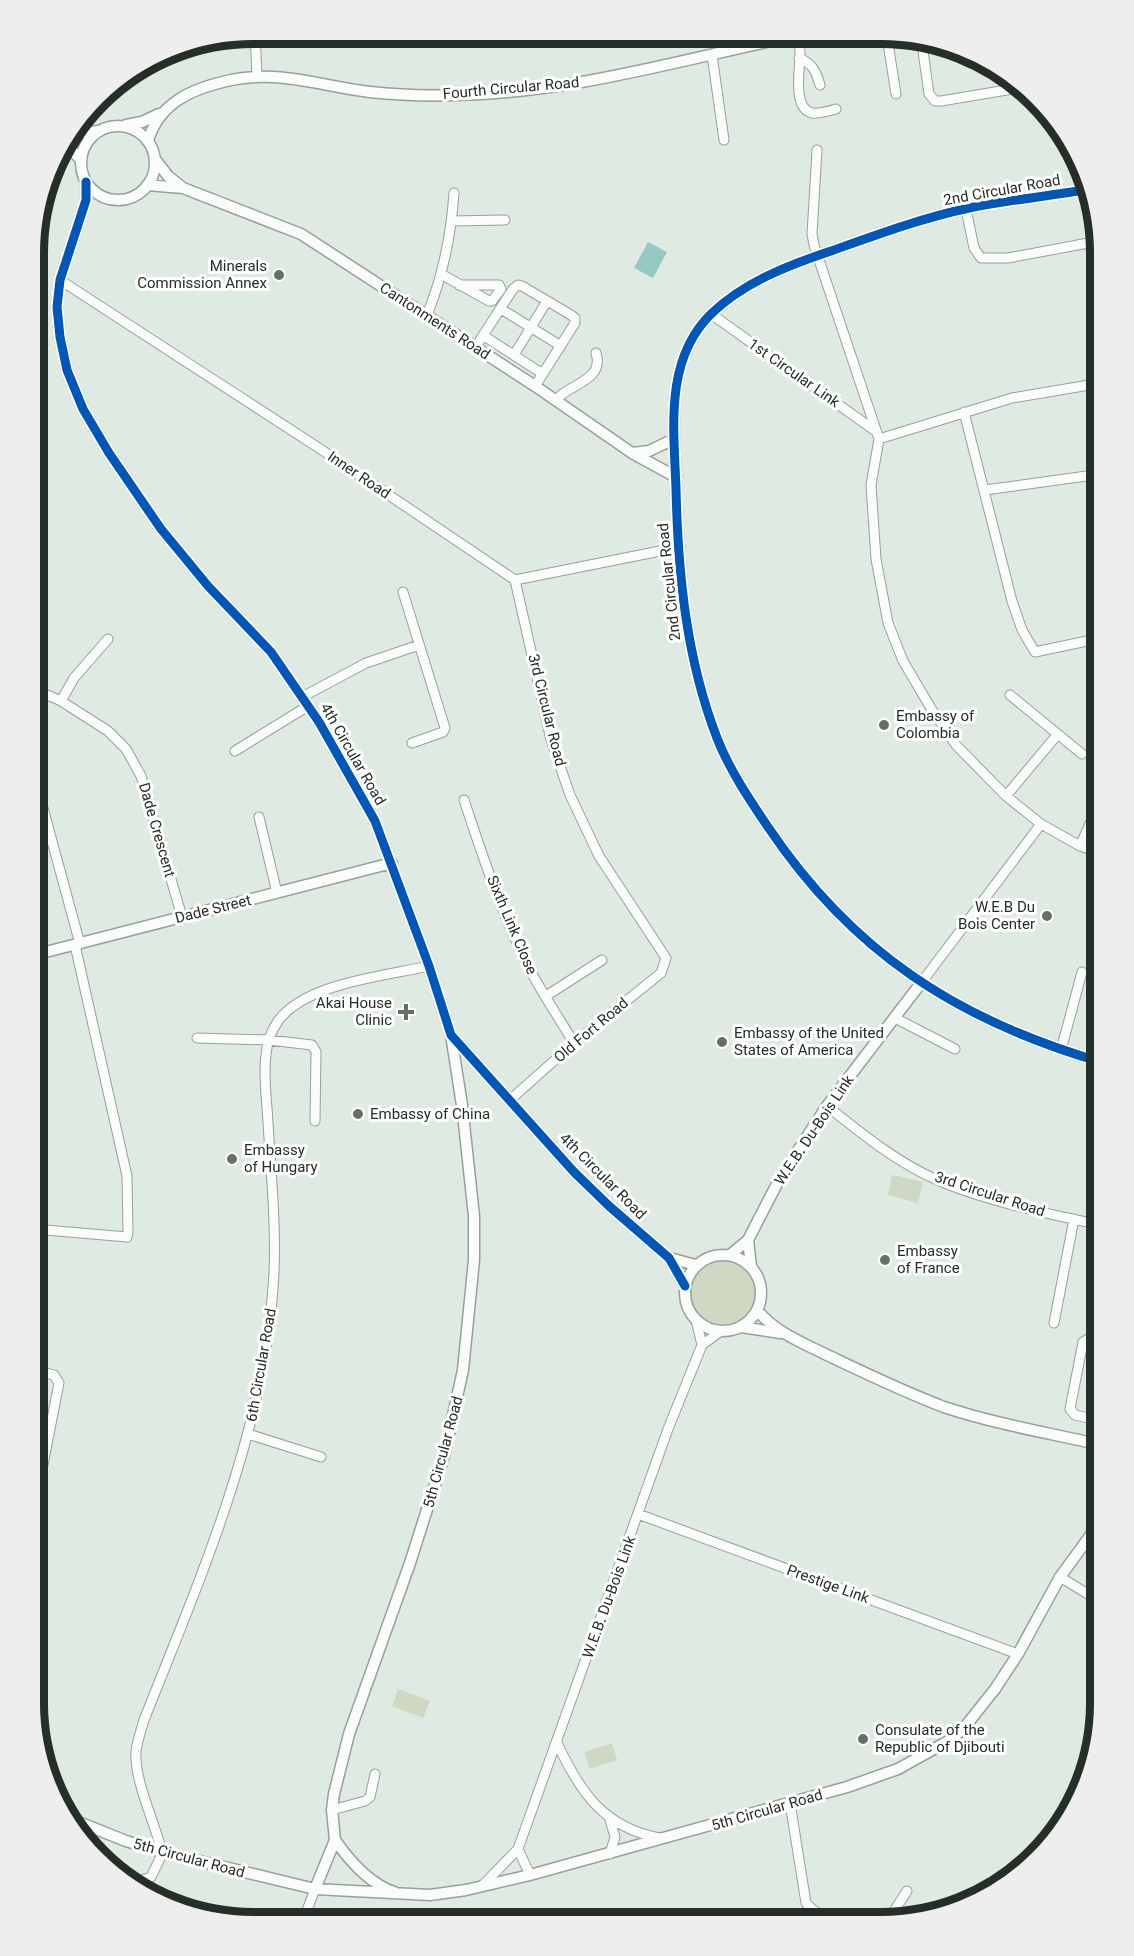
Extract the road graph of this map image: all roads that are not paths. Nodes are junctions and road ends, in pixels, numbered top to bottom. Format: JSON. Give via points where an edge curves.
{"nodes":[{"id":1,"x":256,"y":44,"type":"edge"},
{"id":2,"x":761,"y":44,"type":"edge"},
{"id":3,"x":798,"y":44,"type":"edge"},
{"id":4,"x":888,"y":44,"type":"edge"},
{"id":5,"x":923,"y":48,"type":"edge"},
{"id":6,"x":712,"y":55,"type":"junction"},
{"id":7,"x":799,"y":58,"type":"junction"},
{"id":8,"x":257,"y":76,"type":"junction"},
{"id":9,"x":820,"y":85,"type":"dead end"},
{"id":10,"x":1012,"y":89,"type":"edge"},
{"id":11,"x":896,"y":93,"type":"dead end"},
{"id":12,"x":836,"y":110,"type":"dead end"},
{"id":13,"x":160,"y":114,"type":"junction"},
{"id":14,"x":123,"y":126,"type":"junction"},
{"id":15,"x":98,"y":131,"type":"junction"},
{"id":16,"x":82,"y":133,"type":"edge"},
{"id":17,"x":724,"y":140,"type":"dead end"},
{"id":18,"x":148,"y":141,"type":"junction"},
{"id":19,"x":71,"y":150,"type":"edge"},
{"id":20,"x":817,"y":150,"type":"dead end"},
{"id":21,"x":155,"y":159,"type":"junction"},
{"id":22,"x":81,"y":160,"type":"junction"},
{"id":23,"x":86,"y":182,"type":"junction"},
{"id":24,"x":147,"y":185,"type":"junction"},
{"id":25,"x":183,"y":188,"type":"junction"},
{"id":26,"x":1080,"y":190,"type":"edge"},
{"id":27,"x":454,"y":194,"type":"dead end"},
{"id":28,"x":106,"y":198,"type":"junction"},
{"id":29,"x":966,"y":208,"type":"junction"},
{"id":30,"x":82,"y":214,"type":"junction"},
{"id":31,"x":505,"y":220,"type":"dead end"},
{"id":32,"x":452,"y":221,"type":"junction"},
{"id":33,"x":1090,"y":243,"type":"edge"},
{"id":34,"x":817,"y":256,"type":"junction"},
{"id":35,"x":441,"y":274,"type":"junction"},
{"id":36,"x":60,"y":280,"type":"junction"},
{"id":37,"x":459,"y":285,"type":"dead end"},
{"id":38,"x":547,"y":301,"type":"junction"},
{"id":39,"x":501,"y":309,"type":"junction"},
{"id":40,"x":711,"y":314,"type":"junction"},
{"id":41,"x":427,"y":315,"type":"junction"},
{"id":42,"x":531,"y":328,"type":"junction"},
{"id":43,"x":484,"y":336,"type":"junction"},
{"id":44,"x":561,"y":346,"type":"junction"},
{"id":45,"x":475,"y":348,"type":"junction"},
{"id":46,"x":596,"y":353,"type":"dead end"},
{"id":47,"x":514,"y":355,"type":"junction"},
{"id":48,"x":543,"y":374,"type":"junction"},
{"id":49,"x":1090,"y":385,"type":"edge"},
{"id":50,"x":535,"y":386,"type":"junction"},
{"id":51,"x":556,"y":400,"type":"junction"},
{"id":52,"x":964,"y":412,"type":"junction"},
{"id":53,"x":878,"y":435,"type":"junction"},
{"id":54,"x":674,"y":438,"type":"junction"},
{"id":55,"x":632,"y":453,"type":"junction"},
{"id":56,"x":1090,"y":476,"type":"edge"},
{"id":57,"x":676,"y":477,"type":"junction"},
{"id":58,"x":985,"y":490,"type":"junction"},
{"id":59,"x":680,"y":547,"type":"junction"},
{"id":60,"x":515,"y":580,"type":"junction"},
{"id":61,"x":403,"y":592,"type":"dead end"},
{"id":62,"x":108,"y":639,"type":"dead end"},
{"id":63,"x":1090,"y":640,"type":"edge"},
{"id":64,"x":418,"y":645,"type":"junction"},
{"id":65,"x":44,"y":693,"type":"edge"},
{"id":66,"x":1010,"y":695,"type":"dead end"},
{"id":67,"x":61,"y":701,"type":"junction"},
{"id":68,"x":305,"y":701,"type":"junction"},
{"id":69,"x":1058,"y":735,"type":"junction"},
{"id":70,"x":412,"y":743,"type":"dead end"},
{"id":71,"x":235,"y":751,"type":"dead end"},
{"id":72,"x":1082,"y":754,"type":"dead end"},
{"id":73,"x":1006,"y":796,"type":"junction"},
{"id":74,"x":464,"y":800,"type":"dead end"},
{"id":75,"x":44,"y":808,"type":"dead end"},
{"id":76,"x":259,"y":817,"type":"dead end"},
{"id":77,"x":1041,"y":824,"type":"junction"},
{"id":78,"x":1090,"y":824,"type":"edge"},
{"id":79,"x":1080,"y":846,"type":"junction"},
{"id":80,"x":1090,"y":849,"type":"edge"},
{"id":81,"x":392,"y":863,"type":"junction"},
{"id":82,"x":277,"y":893,"type":"junction"},
{"id":83,"x":182,"y":917,"type":"junction"},
{"id":84,"x":78,"y":945,"type":"junction"},
{"id":85,"x":44,"y":953,"type":"edge"},
{"id":86,"x":666,"y":958,"type":"joint"},
{"id":87,"x":602,"y":960,"type":"dead end"},
{"id":88,"x":429,"y":966,"type":"junction"},
{"id":89,"x":1082,"y":972,"type":"dead end"},
{"id":90,"x":921,"y":983,"type":"junction"},
{"id":91,"x":546,"y":996,"type":"junction"},
{"id":92,"x":896,"y":1018,"type":"junction"},
{"id":93,"x":451,"y":1035,"type":"junction"},
{"id":94,"x":198,"y":1038,"type":"dead end"},
{"id":95,"x":269,"y":1040,"type":"junction"},
{"id":96,"x":574,"y":1043,"type":"junction"},
{"id":97,"x":955,"y":1049,"type":"dead end"},
{"id":98,"x":1061,"y":1050,"type":"junction"},
{"id":99,"x":1090,"y":1059,"type":"edge"},
{"id":100,"x":510,"y":1100,"type":"junction"},
{"id":101,"x":827,"y":1106,"type":"junction"},
{"id":102,"x":315,"y":1121,"type":"dead end"},
{"id":103,"x":1074,"y":1220,"type":"junction"},
{"id":104,"x":1090,"y":1223,"type":"edge"},
{"id":105,"x":44,"y":1230,"type":"edge"},
{"id":106,"x":748,"y":1240,"type":"junction"},
{"id":107,"x":730,"y":1255,"type":"junction"},
{"id":108,"x":669,"y":1258,"type":"junction"},
{"id":109,"x":696,"y":1265,"type":"junction"},
{"id":110,"x":751,"y":1266,"type":"junction"},
{"id":111,"x":685,"y":1286,"type":"junction"},
{"id":112,"x":758,"y":1311,"type":"junction"},
{"id":113,"x":696,"y":1320,"type":"junction"},
{"id":114,"x":1054,"y":1323,"type":"dead end"},
{"id":115,"x":741,"y":1327,"type":"junction"},
{"id":116,"x":721,"y":1331,"type":"junction"},
{"id":117,"x":786,"y":1335,"type":"junction"},
{"id":118,"x":1090,"y":1340,"type":"edge"},
{"id":119,"x":702,"y":1345,"type":"junction"},
{"id":120,"x":44,"y":1372,"type":"edge"},
{"id":121,"x":1090,"y":1418,"type":"edge"},
{"id":122,"x":248,"y":1434,"type":"junction"},
{"id":123,"x":1090,"y":1443,"type":"edge"},
{"id":124,"x":321,"y":1457,"type":"dead end"},
{"id":125,"x":44,"y":1460,"type":"edge"},
{"id":126,"x":638,"y":1514,"type":"junction"},
{"id":127,"x":1090,"y":1536,"type":"edge"},
{"id":128,"x":1060,"y":1577,"type":"junction"},
{"id":129,"x":1090,"y":1595,"type":"edge"},
{"id":130,"x":1017,"y":1654,"type":"junction"},
{"id":131,"x":557,"y":1743,"type":"junction"},
{"id":132,"x":375,"y":1774,"type":"dead end"},
{"id":133,"x":790,"y":1803,"type":"junction"},
{"id":134,"x":332,"y":1810,"type":"junction"},
{"id":135,"x":608,"y":1818,"type":"junction"},
{"id":136,"x":82,"y":1823,"type":"edge"},
{"id":137,"x":666,"y":1839,"type":"junction"},
{"id":138,"x":335,"y":1840,"type":"junction"},
{"id":139,"x":518,"y":1849,"type":"junction"},
{"id":140,"x":163,"y":1852,"type":"junction"},
{"id":141,"x":610,"y":1854,"type":"junction"},
{"id":142,"x":530,"y":1875,"type":"junction"},
{"id":143,"x":142,"y":1880,"type":"edge"},
{"id":144,"x":482,"y":1886,"type":"junction"},
{"id":145,"x":315,"y":1889,"type":"junction"},
{"id":146,"x":908,"y":1891,"type":"dead end"},
{"id":147,"x":403,"y":1894,"type":"junction"},
{"id":148,"x":306,"y":1912,"type":"edge"},
{"id":149,"x":816,"y":1912,"type":"edge"},
{"id":150,"x":894,"y":1912,"type":"edge"}],
"edges":[{"from":1,"to":8,"type":"street"},
{"from":2,"to":6,"type":"street","name":"Fourth Circular Road"},
{"from":3,"to":7,"type":"street"},
{"from":4,"to":11,"type":"street"},
{"from":5,"to":10,"type":"street","via":[[929,94],[935,100]]},
{"from":6,"to":8,"type":"street","name":"Fourth Circular Road","via":[[592,80],[458,95],[369,92],[291,77]]},
{"from":6,"to":17,"type":"street"},
{"from":7,"to":9,"type":"street","via":[[814,68]]},
{"from":7,"to":12,"type":"street","via":[[801,102],[813,113]]},
{"from":8,"to":13,"type":"street","name":"Fourth Circular Road","via":[[209,86]]},
{"from":13,"to":14,"type":"street","name":"Fourth Circular Road"},
{"from":13,"to":18,"type":"street"},
{"from":14,"to":15,"type":"street"},
{"from":14,"to":18,"type":"street"},
{"from":15,"to":16,"type":"street"},
{"from":15,"to":22,"type":"street","via":[[85,146]]},
{"from":18,"to":21,"type":"street"},
{"from":19,"to":22,"type":"street"},
{"from":20,"to":34,"type":"street","via":[[812,234]]},
{"from":21,"to":24,"type":"street"},
{"from":21,"to":25,"type":"street"},
{"from":22,"to":23,"type":"street"},
{"from":23,"to":28,"type":"street"},
{"from":23,"to":30,"type":"street","name":"4th Circular Road"},
{"from":24,"to":25,"type":"street"},
{"from":24,"to":28,"type":"street","via":[[129,198]]},
{"from":25,"to":41,"type":"street","name":"Cantonments Road","via":[[301,234]]},
{"from":26,"to":29,"type":"street","name":"2nd Circular Road"},
{"from":27,"to":32,"type":"street"},
{"from":28,"to":30,"type":"street","via":[[91,204]]},
{"from":29,"to":33,"type":"street","via":[[974,249],[981,258],[1008,258]]},
{"from":29,"to":34,"type":"street","name":"2nd Circular Road"},
{"from":30,"to":36,"type":"street","name":"4th Circular Road"},
{"from":31,"to":32,"type":"street"},
{"from":32,"to":35,"type":"street"},
{"from":34,"to":40,"type":"street","name":"2nd Circular Road","via":[[771,274]]},
{"from":34,"to":53,"type":"street"},
{"from":35,"to":37,"type":"street"},
{"from":35,"to":41,"type":"street"},
{"from":36,"to":60,"type":"street","name":"Inner Road"},
{"from":36,"to":68,"type":"street","name":"4th Circular Road","via":[[60,337],[67,370],[83,409],[161,529],[271,652]]},
{"from":38,"to":39,"type":"street","via":[[518,285]]},
{"from":38,"to":42,"type":"street"},
{"from":38,"to":44,"type":"street","via":[[575,318]]},
{"from":39,"to":42,"type":"street"},
{"from":39,"to":43,"type":"street"},
{"from":40,"to":53,"type":"street","name":"1st Circular Link"},
{"from":40,"to":54,"type":"street","name":"2nd Circular Road","via":[[689,344],[676,380]]},
{"from":41,"to":45,"type":"street","name":"Cantonments Road"},
{"from":42,"to":44,"type":"street"},
{"from":42,"to":47,"type":"street"},
{"from":43,"to":45,"type":"street"},
{"from":43,"to":47,"type":"street"},
{"from":44,"to":48,"type":"street"},
{"from":45,"to":50,"type":"street","name":"Cantonments Road"},
{"from":46,"to":51,"type":"street","via":[[597,363],[591,376],[562,392]]},
{"from":47,"to":48,"type":"street"},
{"from":48,"to":50,"type":"street"},
{"from":49,"to":52,"type":"street","via":[[1012,398]]},
{"from":50,"to":51,"type":"street","name":"Cantonments Road"},
{"from":51,"to":55,"type":"street","name":"Cantonments Road"},
{"from":52,"to":53,"type":"street"},
{"from":52,"to":58,"type":"street"},
{"from":53,"to":73,"type":"street","via":[[872,511],[888,623],[903,661],[938,719],[956,745]]},
{"from":54,"to":55,"type":"street","via":[[649,452]]},
{"from":54,"to":57,"type":"street","name":"2nd Circular Road"},
{"from":55,"to":57,"type":"street","name":"Cantonments Road"},
{"from":56,"to":58,"type":"street"},
{"from":57,"to":59,"type":"street","name":"2nd Circular Road"},
{"from":58,"to":63,"type":"street","via":[[1012,601],[1035,652]]},
{"from":59,"to":60,"type":"street"},
{"from":59,"to":90,"type":"street","name":"2nd Circular Road","via":[[693,663],[717,740],[748,798],[790,860],[835,911]]},
{"from":60,"to":86,"type":"street","name":"3rd Circular Road","via":[[551,740],[570,795],[599,856]]},
{"from":61,"to":64,"type":"street"},
{"from":62,"to":67,"type":"street","via":[[74,678]]},
{"from":64,"to":68,"type":"street","via":[[366,663]]},
{"from":64,"to":70,"type":"street","via":[[445,728]]},
{"from":65,"to":67,"type":"street","name":"Dade Crescent"},
{"from":66,"to":69,"type":"street"},
{"from":67,"to":83,"type":"street","name":"Dade Crescent","via":[[108,731],[126,749],[141,776]]},
{"from":68,"to":71,"type":"street"},
{"from":68,"to":81,"type":"street","name":"4th Circular Road","via":[[375,821]]},
{"from":69,"to":72,"type":"street"},
{"from":69,"to":73,"type":"street"},
{"from":73,"to":77,"type":"street"},
{"from":74,"to":91,"type":"street","name":"Sixth Link Close","via":[[517,943]]},
{"from":75,"to":84,"type":"street"},
{"from":76,"to":82,"type":"street"},
{"from":77,"to":79,"type":"street"},
{"from":77,"to":90,"type":"street","name":"W.E.B. Du-Bois Link"},
{"from":78,"to":79,"type":"street"},
{"from":79,"to":80,"type":"street"},
{"from":81,"to":82,"type":"street","name":"Dade Street"},
{"from":81,"to":88,"type":"street","name":"4th Circular Road"},
{"from":82,"to":83,"type":"street","name":"Dade Street"},
{"from":83,"to":84,"type":"street","name":"Dade Street"},
{"from":84,"to":85,"type":"street","name":"Dade Street"},
{"from":84,"to":105,"type":"street","via":[[127,1176],[128,1232],[127,1237]]},
{"from":86,"to":96,"type":"street","name":"Old Fort Road","via":[[661,973]]},
{"from":87,"to":91,"type":"street"},
{"from":88,"to":93,"type":"street","name":"4th Circular Road"},
{"from":88,"to":95,"type":"street","name":"6th Circular Road","via":[[316,993],[290,1008]]},
{"from":89,"to":98,"type":"street"},
{"from":90,"to":92,"type":"street","name":"W.E.B. Du-Bois Link"},
{"from":90,"to":98,"type":"street","name":"2nd Circular Road","via":[[1009,1031]]},
{"from":91,"to":96,"type":"street","name":"Sixth Link Close"},
{"from":92,"to":97,"type":"street"},
{"from":92,"to":101,"type":"street","name":"W.E.B. Du-Bois Link"},
{"from":93,"to":100,"type":"street","name":"4th Circular Road"},
{"from":93,"to":134,"type":"street","name":"5th Circular Road","via":[[474,1216],[474,1260],[463,1370],[444,1456],[349,1734]]},
{"from":94,"to":95,"type":"street"},
{"from":95,"to":102,"type":"street","via":[[312,1045],[316,1052]]},
{"from":95,"to":122,"type":"street","name":"6th Circular Road","via":[[265,1073],[274,1269],[269,1331]]},
{"from":96,"to":100,"type":"street","name":"Old Fort Road"},
{"from":98,"to":99,"type":"street","name":"2nd Circular Road"},
{"from":100,"to":108,"type":"street","name":"4th Circular Road","via":[[574,1172]]},
{"from":101,"to":103,"type":"street","name":"3rd Circular Road","via":[[878,1147],[937,1180]]},
{"from":101,"to":106,"type":"street","name":"W.E.B. Du-Bois Link","via":[[780,1178]]},
{"from":103,"to":104,"type":"street","name":"3rd Circular Road"},
{"from":103,"to":114,"type":"street"},
{"from":106,"to":107,"type":"street","name":"W.E.B. Du-Bois Link"},
{"from":106,"to":110,"type":"street"},
{"from":107,"to":109,"type":"street","via":[[712,1256]]},
{"from":107,"to":110,"type":"street"},
{"from":108,"to":109,"type":"street","name":"4th Circular Road"},
{"from":108,"to":111,"type":"street","name":"4th Circular Road"},
{"from":109,"to":111,"type":"street"},
{"from":110,"to":112,"type":"street","via":[[761,1287]]},
{"from":111,"to":113,"type":"street","via":[[685,1299]]},
{"from":112,"to":115,"type":"street"},
{"from":112,"to":117,"type":"street"},
{"from":113,"to":116,"type":"street"},
{"from":113,"to":119,"type":"street"},
{"from":115,"to":116,"type":"street"},
{"from":115,"to":117,"type":"street"},
{"from":116,"to":119,"type":"street"},
{"from":117,"to":123,"type":"street","via":[[945,1407]]},
{"from":118,"to":121,"type":"street","via":[[1083,1342],[1070,1409],[1075,1415]]},
{"from":119,"to":126,"type":"street","name":"W.E.B. Du-Bois Link"},
{"from":120,"to":125,"type":"street","via":[[57,1378],[58,1389]]},
{"from":122,"to":124,"type":"street"},
{"from":122,"to":140,"type":"street","name":"6th Circular Road","via":[[213,1545],[139,1736],[138,1770]]},
{"from":126,"to":130,"type":"street","name":"Prestige Link"},
{"from":126,"to":131,"type":"street","name":"W.E.B. Du-Bois Link"},
{"from":127,"to":128,"type":"street","name":"5th Circular Road"},
{"from":128,"to":129,"type":"street"},
{"from":128,"to":130,"type":"street","name":"5th Circular Road"},
{"from":130,"to":133,"type":"street","name":"5th Circular Road","via":[[974,1718],[950,1740],[876,1778]]},
{"from":131,"to":135,"type":"street","via":[[578,1785]]},
{"from":131,"to":139,"type":"street","name":"W.E.B. Du-Bois Link"},
{"from":132,"to":134,"type":"street","via":[[370,1797]]},
{"from":133,"to":137,"type":"street","name":"5th Circular Road"},
{"from":133,"to":149,"type":"street","via":[[806,1903]]},
{"from":134,"to":138,"type":"street","name":"5th Circular Road"},
{"from":135,"to":137,"type":"street","via":[[632,1831]]},
{"from":135,"to":141,"type":"street","via":[[615,1837]]},
{"from":136,"to":140,"type":"street","name":"5th Circular Road"},
{"from":137,"to":141,"type":"street","name":"5th Circular Road"},
{"from":138,"to":145,"type":"street","name":"5th Circular Road"},
{"from":138,"to":147,"type":"street","via":[[349,1860],[376,1882]]},
{"from":139,"to":142,"type":"street"},
{"from":139,"to":144,"type":"street","name":"W.E.B. Du-Bois Link"},
{"from":140,"to":143,"type":"street","via":[[152,1877]]},
{"from":140,"to":145,"type":"street","name":"5th Circular Road"},
{"from":141,"to":142,"type":"street","name":"5th Circular Road"},
{"from":142,"to":144,"type":"street","name":"5th Circular Road"},
{"from":144,"to":147,"type":"street","name":"5th Circular Road","via":[[449,1893]]},
{"from":145,"to":147,"type":"street","name":"5th Circular Road"},
{"from":145,"to":148,"type":"street"},
{"from":146,"to":150,"type":"street"}]}
